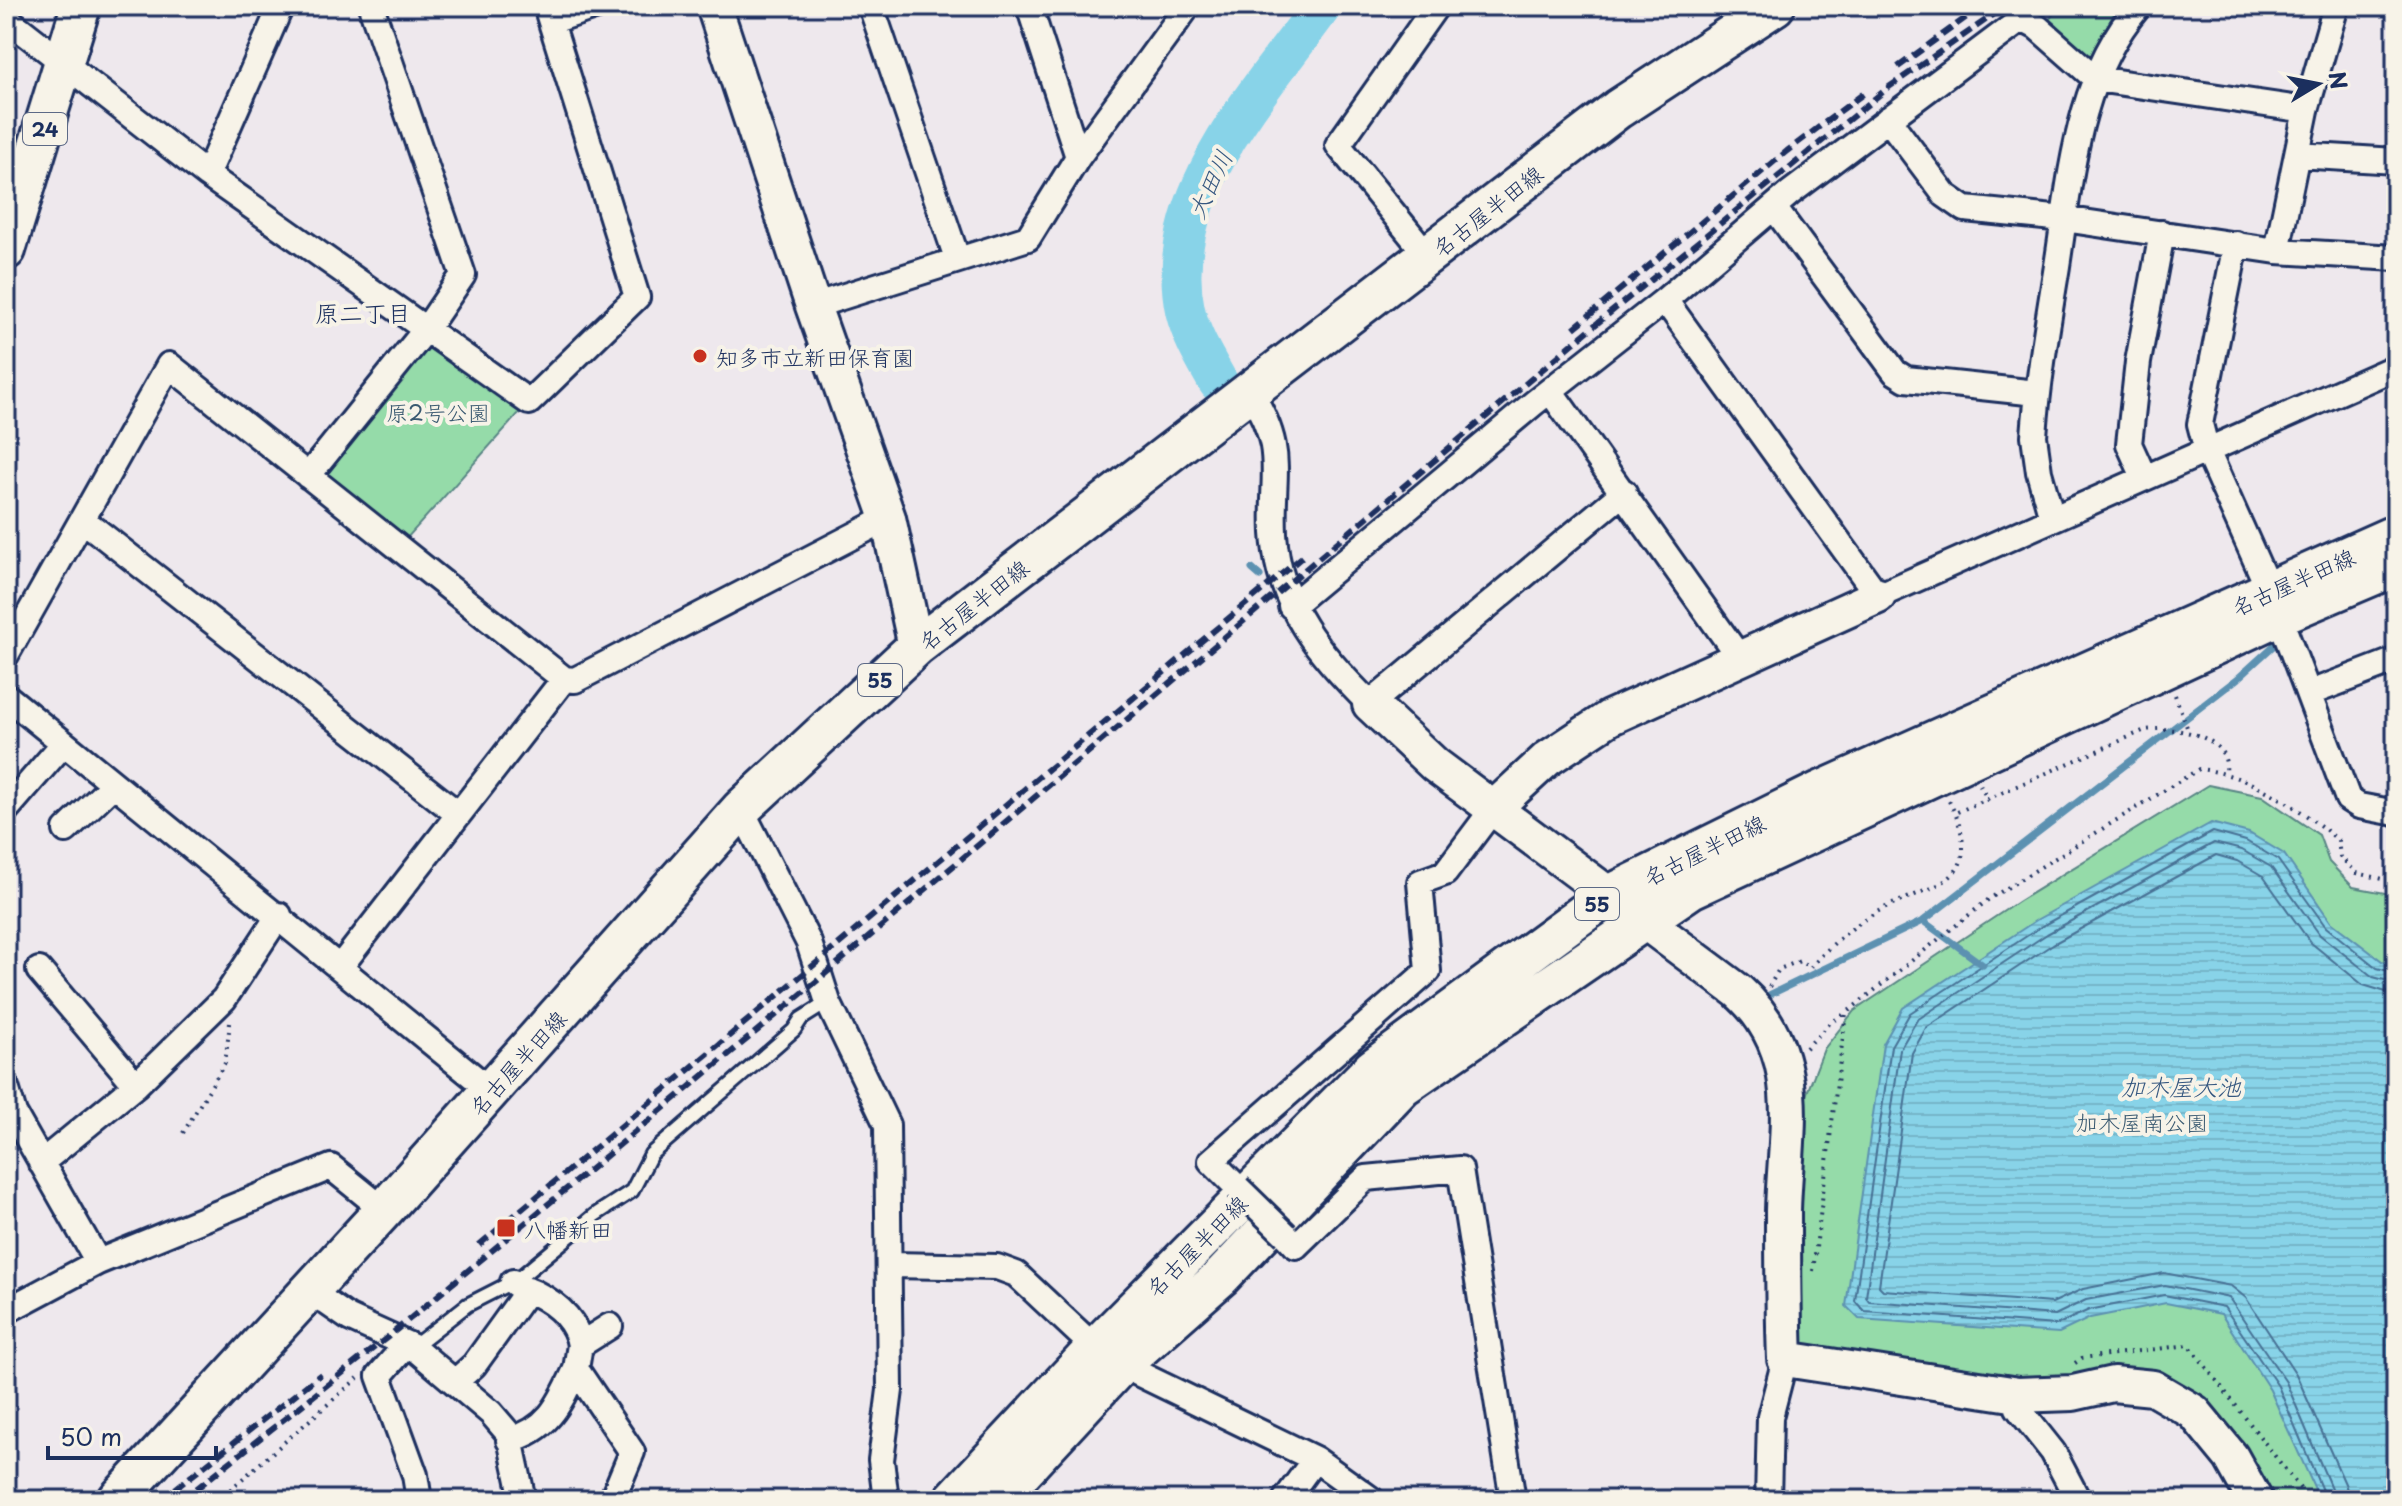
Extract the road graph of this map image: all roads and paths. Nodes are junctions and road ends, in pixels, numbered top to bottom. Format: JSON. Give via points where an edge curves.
{"nodes":[{"id":1,"x":81,"y":6,"type":"edge"},
{"id":2,"x":281,"y":6,"type":"edge"},
{"id":3,"x":371,"y":6,"type":"edge"},
{"id":4,"x":597,"y":6,"type":"edge"},
{"id":5,"x":714,"y":6,"type":"edge"},
{"id":6,"x":871,"y":6,"type":"edge"},
{"id":7,"x":1029,"y":6,"type":"edge"},
{"id":8,"x":1188,"y":6,"type":"edge"},
{"id":9,"x":1436,"y":6,"type":"edge"},
{"id":10,"x":2139,"y":6,"type":"edge"},
{"id":11,"x":2336,"y":6,"type":"edge"},
{"id":12,"x":1755,"y":11,"type":"edge"},
{"id":13,"x":549,"y":13,"type":"edge"},
{"id":14,"x":6,"y":18,"type":"edge"},
{"id":15,"x":66,"y":65,"type":"junction"},
{"id":16,"x":2096,"y":79,"type":"junction"},
{"id":17,"x":2306,"y":110,"type":"junction"},
{"id":18,"x":1888,"y":119,"type":"junction"},
{"id":19,"x":2297,"y":155,"type":"junction"},
{"id":20,"x":1078,"y":157,"type":"junction"},
{"id":21,"x":2396,"y":161,"type":"edge"},
{"id":22,"x":207,"y":175,"type":"junction"},
{"id":23,"x":1775,"y":209,"type":"junction"},
{"id":24,"x":2064,"y":219,"type":"junction"},
{"id":25,"x":2162,"y":233,"type":"junction"},
{"id":26,"x":2236,"y":244,"type":"junction"},
{"id":27,"x":6,"y":250,"type":"edge"},
{"id":28,"x":2277,"y":251,"type":"junction"},
{"id":29,"x":1428,"y":256,"type":"junction"},
{"id":30,"x":957,"y":258,"type":"junction"},
{"id":31,"x":2396,"y":258,"type":"edge"},
{"id":32,"x":1665,"y":300,"type":"junction"},
{"id":33,"x":813,"y":306,"type":"junction"},
{"id":34,"x":427,"y":328,"type":"junction"},
{"id":35,"x":2396,"y":367,"type":"edge"},
{"id":36,"x":1250,"y":392,"type":"junction"},
{"id":37,"x":1551,"y":392,"type":"junction"},
{"id":38,"x":2037,"y":393,"type":"junction"},
{"id":39,"x":2207,"y":451,"type":"junction"},
{"id":40,"x":308,"y":476,"type":"junction"},
{"id":41,"x":2144,"y":477,"type":"junction"},
{"id":42,"x":1624,"y":492,"type":"junction"},
{"id":43,"x":888,"y":518,"type":"junction"},
{"id":44,"x":2052,"y":518,"type":"junction"},
{"id":45,"x":83,"y":520,"type":"junction"},
{"id":46,"x":2396,"y":534,"type":"edge"},
{"id":47,"x":2396,"y":566,"type":"edge"},
{"id":48,"x":1878,"y":596,"type":"junction"},
{"id":49,"x":2274,"y":604,"type":"junction"},
{"id":50,"x":1291,"y":606,"type":"junction"},
{"id":51,"x":916,"y":647,"type":"junction"},
{"id":52,"x":6,"y":655,"type":"edge"},
{"id":53,"x":1741,"y":660,"type":"junction"},
{"id":54,"x":2396,"y":660,"type":"edge"},
{"id":55,"x":564,"y":679,"type":"junction"},
{"id":56,"x":2172,"y":688,"type":"dead end"},
{"id":57,"x":2310,"y":693,"type":"junction"},
{"id":58,"x":6,"y":696,"type":"edge"},
{"id":59,"x":1370,"y":704,"type":"junction"},
{"id":60,"x":2188,"y":730,"type":"junction"},
{"id":61,"x":64,"y":743,"type":"junction"},
{"id":62,"x":2226,"y":772,"type":"junction"},
{"id":63,"x":114,"y":784,"type":"junction"},
{"id":64,"x":1945,"y":793,"type":"dead end"},
{"id":65,"x":741,"y":809,"type":"junction"},
{"id":66,"x":1493,"y":809,"type":"junction"},
{"id":67,"x":6,"y":810,"type":"edge"},
{"id":68,"x":1955,"y":813,"type":"junction"},
{"id":69,"x":2396,"y":813,"type":"edge"},
{"id":70,"x":458,"y":814,"type":"junction"},
{"id":71,"x":66,"y":830,"type":"dead end"},
{"id":72,"x":2396,"y":882,"type":"edge"},
{"id":73,"x":1607,"y":896,"type":"junction"},
{"id":74,"x":279,"y":915,"type":"junction"},
{"id":75,"x":1643,"y":919,"type":"junction"},
{"id":76,"x":340,"y":967,"type":"junction"},
{"id":77,"x":39,"y":970,"type":"dead end"},
{"id":78,"x":1765,"y":993,"type":"dead end"},
{"id":79,"x":224,"y":999,"type":"junction"},
{"id":80,"x":828,"y":1002,"type":"junction"},
{"id":81,"x":1846,"y":1013,"type":"junction"},
{"id":82,"x":1797,"y":1052,"type":"dead end"},
{"id":83,"x":136,"y":1085,"type":"junction"},
{"id":84,"x":6,"y":1087,"type":"edge"},
{"id":85,"x":491,"y":1091,"type":"junction"},
{"id":86,"x":183,"y":1133,"type":"dead end"},
{"id":87,"x":41,"y":1163,"type":"junction"},
{"id":88,"x":384,"y":1210,"type":"junction"},
{"id":89,"x":98,"y":1262,"type":"junction"},
{"id":90,"x":891,"y":1265,"type":"junction"},
{"id":91,"x":1812,"y":1278,"type":"dead end"},
{"id":92,"x":520,"y":1286,"type":"junction"},
{"id":93,"x":310,"y":1291,"type":"junction"},
{"id":94,"x":6,"y":1311,"type":"edge"},
{"id":95,"x":610,"y":1326,"type":"dead end"},
{"id":96,"x":405,"y":1349,"type":"junction"},
{"id":97,"x":1108,"y":1356,"type":"junction"},
{"id":98,"x":578,"y":1357,"type":"junction"},
{"id":99,"x":1785,"y":1359,"type":"junction"},
{"id":100,"x":2067,"y":1363,"type":"dead end"},
{"id":101,"x":455,"y":1382,"type":"junction"},
{"id":102,"x":2018,"y":1395,"type":"junction"},
{"id":103,"x":509,"y":1440,"type":"junction"},
{"id":104,"x":1315,"y":1459,"type":"junction"},
{"id":105,"x":117,"y":1500,"type":"edge"},
{"id":106,"x":218,"y":1500,"type":"edge"},
{"id":107,"x":419,"y":1500,"type":"edge"},
{"id":108,"x":523,"y":1500,"type":"edge"},
{"id":109,"x":612,"y":1500,"type":"edge"},
{"id":110,"x":886,"y":1500,"type":"edge"},
{"id":111,"x":953,"y":1500,"type":"edge"},
{"id":112,"x":996,"y":1500,"type":"edge"},
{"id":113,"x":1285,"y":1500,"type":"edge"},
{"id":114,"x":1372,"y":1500,"type":"edge"},
{"id":115,"x":1513,"y":1500,"type":"edge"},
{"id":116,"x":1768,"y":1500,"type":"edge"},
{"id":117,"x":2078,"y":1500,"type":"edge"},
{"id":118,"x":2255,"y":1500,"type":"edge"},
{"id":119,"x":2309,"y":1500,"type":"edge"}],
"edges":[{"from":1,"to":15,"type":"main road","number":"24"},
{"from":2,"to":22,"type":"street"},
{"from":3,"to":34,"type":"street","via":[[463,275]]},
{"from":4,"to":13,"type":"street"},
{"from":5,"to":33,"type":"street"},
{"from":6,"to":30,"type":"street"},
{"from":7,"to":20,"type":"street"},
{"from":8,"to":20,"type":"street"},
{"from":9,"to":29,"type":"street","via":[[1338,145]]},
{"from":10,"to":16,"type":"street"},
{"from":11,"to":17,"type":"street"},
{"from":12,"to":29,"type":"main road","name":"名古屋半田線","number":"55"},
{"from":13,"to":34,"type":"street","via":[[637,297],[529,402]]},
{"from":14,"to":15,"type":"street"},
{"from":15,"to":22,"type":"street"},
{"from":15,"to":27,"type":"main road","number":"24"},
{"from":16,"to":17,"type":"street"},
{"from":16,"to":18,"type":"street","via":[[2022,19]]},
{"from":16,"to":24,"type":"street","via":[[2071,159]]},
{"from":17,"to":19,"type":"street"},
{"from":18,"to":23,"type":"street"},
{"from":18,"to":24,"type":"street","via":[[1956,206]]},
{"from":19,"to":21,"type":"street"},
{"from":19,"to":28,"type":"street"},
{"from":20,"to":30,"type":"street","via":[[1028,238]]},
{"from":22,"to":34,"type":"street"},
{"from":23,"to":32,"type":"street"},
{"from":23,"to":38,"type":"street","via":[[1895,372],[1906,379]]},
{"from":24,"to":25,"type":"street"},
{"from":24,"to":38,"type":"street"},
{"from":25,"to":26,"type":"street"},
{"from":25,"to":41,"type":"street","via":[[2129,444]]},
{"from":26,"to":28,"type":"street"},
{"from":26,"to":39,"type":"street","via":[[2200,424]]},
{"from":28,"to":31,"type":"street"},
{"from":29,"to":36,"type":"main road","name":"名古屋半田線","number":"55"},
{"from":30,"to":33,"type":"street"},
{"from":32,"to":37,"type":"street"},
{"from":32,"to":48,"type":"street"},
{"from":33,"to":43,"type":"street"},
{"from":34,"to":40,"type":"street"},
{"from":35,"to":39,"type":"street"},
{"from":36,"to":50,"type":"street","via":[[1268,421],[1275,446],[1274,536]]},
{"from":36,"to":51,"type":"main road","name":"名古屋半田線","number":"55"},
{"from":37,"to":42,"type":"street"},
{"from":37,"to":50,"type":"street"},
{"from":38,"to":44,"type":"street","via":[[2034,436]]},
{"from":39,"to":41,"type":"street"},
{"from":39,"to":49,"type":"street"},
{"from":40,"to":45,"type":"street","via":[[169,365]]},
{"from":40,"to":55,"type":"street"},
{"from":41,"to":44,"type":"street"},
{"from":42,"to":53,"type":"street"},
{"from":42,"to":59,"type":"street"},
{"from":43,"to":51,"type":"street"},
{"from":43,"to":55,"type":"street","via":[[575,680]]},
{"from":44,"to":48,"type":"street"},
{"from":45,"to":52,"type":"street"},
{"from":45,"to":70,"type":"street"},
{"from":46,"to":49,"type":"main road","name":"名古屋半田線","number":"55"},
{"from":47,"to":49,"type":"main road","name":"名古屋半田線","number":"55"},
{"from":48,"to":53,"type":"street"},
{"from":49,"to":57,"type":"street"},
{"from":49,"to":73,"type":"main road","name":"名古屋半田線","number":"55","via":[[1820,791]]},
{"from":49,"to":75,"type":"main road","name":"名古屋半田線","number":"55","via":[[1691,889]]},
{"from":50,"to":59,"type":"street","via":[[1316,647]]},
{"from":51,"to":65,"type":"main road","name":"名古屋半田線","number":"55"},
{"from":53,"to":66,"type":"street","via":[[1609,718],[1527,774]]},
{"from":54,"to":57,"type":"street"},
{"from":55,"to":70,"type":"street"},
{"from":56,"to":60,"type":"path"},
{"from":57,"to":69,"type":"street","via":[[2348,799]]},
{"from":58,"to":61,"type":"street"},
{"from":59,"to":66,"type":"street","via":[[1401,737]]},
{"from":60,"to":62,"type":"path","via":[[2220,752]]},
{"from":60,"to":68,"type":"path","via":[[2145,730]]},
{"from":61,"to":63,"type":"street"},
{"from":61,"to":67,"type":"street"},
{"from":62,"to":72,"type":"path","via":[[2324,829],[2338,840],[2340,857],[2357,873]]},
{"from":62,"to":81,"type":"path","via":[[2193,770],[2089,834],[1989,899]]},
{"from":63,"to":71,"type":"street"},
{"from":63,"to":74,"type":"street"},
{"from":64,"to":68,"type":"path"},
{"from":65,"to":80,"type":"street","via":[[809,943]]},
{"from":65,"to":85,"type":"main road","name":"名古屋半田線","number":"55"},
{"from":66,"to":73,"type":"street"},
{"from":66,"to":115,"type":"street","bridge":true,"via":[[1445,873],[1420,882],[1428,971],[1211,1161],[1296,1246],[1366,1178],[1460,1169]]},
{"from":68,"to":78,"type":"path","via":[[1963,835],[1962,853],[1947,882],[1887,907],[1834,941],[1810,968],[1800,961],[1779,969]]},
{"from":70,"to":76,"type":"street"},
{"from":73,"to":75,"type":"street"},
{"from":73,"to":97,"type":"main road","name":"名古屋半田線","number":"55","via":[[1373,1068]]},
{"from":74,"to":76,"type":"street"},
{"from":74,"to":79,"type":"street"},
{"from":75,"to":97,"type":"main road","name":"名古屋半田線","number":"55","via":[[1403,1086],[1221,1277]]},
{"from":75,"to":99,"type":"street","via":[[1751,1003],[1779,1049],[1790,1099]]},
{"from":76,"to":85,"type":"street"},
{"from":77,"to":83,"type":"street"},
{"from":79,"to":83,"type":"street"},
{"from":79,"to":86,"type":"path","via":[[230,1026],[225,1063]]},
{"from":80,"to":90,"type":"street","via":[[887,1125]]},
{"from":80,"to":92,"type":"lane","via":[[801,1019],[651,1154],[632,1191],[595,1215]]},
{"from":81,"to":82,"type":"path"},
{"from":81,"to":91,"type":"path"},
{"from":83,"to":87,"type":"street"},
{"from":84,"to":87,"type":"street","via":[[14,1114]]},
{"from":85,"to":88,"type":"main road","name":"名古屋半田線","number":"55"},
{"from":87,"to":89,"type":"street"},
{"from":88,"to":89,"type":"street","via":[[331,1167]]},
{"from":88,"to":93,"type":"main road","name":"名古屋半田線","number":"55"},
{"from":89,"to":94,"type":"street"},
{"from":90,"to":97,"type":"street","via":[[997,1267],[1016,1274]]},
{"from":90,"to":110,"type":"street","via":[[890,1390],[881,1460]]},
{"from":92,"to":96,"type":"lane","via":[[467,1305]]},
{"from":92,"to":98,"type":"street","via":[[549,1301],[570,1321]]},
{"from":92,"to":101,"type":"street","via":[[474,1365]]},
{"from":93,"to":96,"type":"street"},
{"from":93,"to":105,"type":"main road","name":"名古屋半田線","number":"55"},
{"from":95,"to":98,"type":"street"},
{"from":96,"to":101,"type":"street"},
{"from":96,"to":106,"type":"path","via":[[388,1353]]},
{"from":96,"to":107,"type":"street","via":[[379,1376]]},
{"from":97,"to":104,"type":"street"},
{"from":97,"to":111,"type":"main road","name":"名古屋半田線","number":"55"},
{"from":97,"to":112,"type":"main road","name":"名古屋半田線","number":"55"},
{"from":98,"to":103,"type":"street","via":[[560,1401],[537,1431]]},
{"from":98,"to":109,"type":"street","via":[[614,1430],[632,1452]]},
{"from":99,"to":102,"type":"street"},
{"from":99,"to":116,"type":"street","via":[[1770,1417]]},
{"from":100,"to":119,"type":"path","via":[[2189,1345]]},
{"from":101,"to":103,"type":"street","via":[[491,1413]]},
{"from":102,"to":117,"type":"street","via":[[2018,1408],[2053,1452]]},
{"from":102,"to":118,"type":"street","via":[[2073,1393],[2113,1384],[2153,1388],[2194,1412],[2231,1457]]},
{"from":103,"to":108,"type":"street"},
{"from":104,"to":113,"type":"street"},
{"from":104,"to":114,"type":"street"}]}
